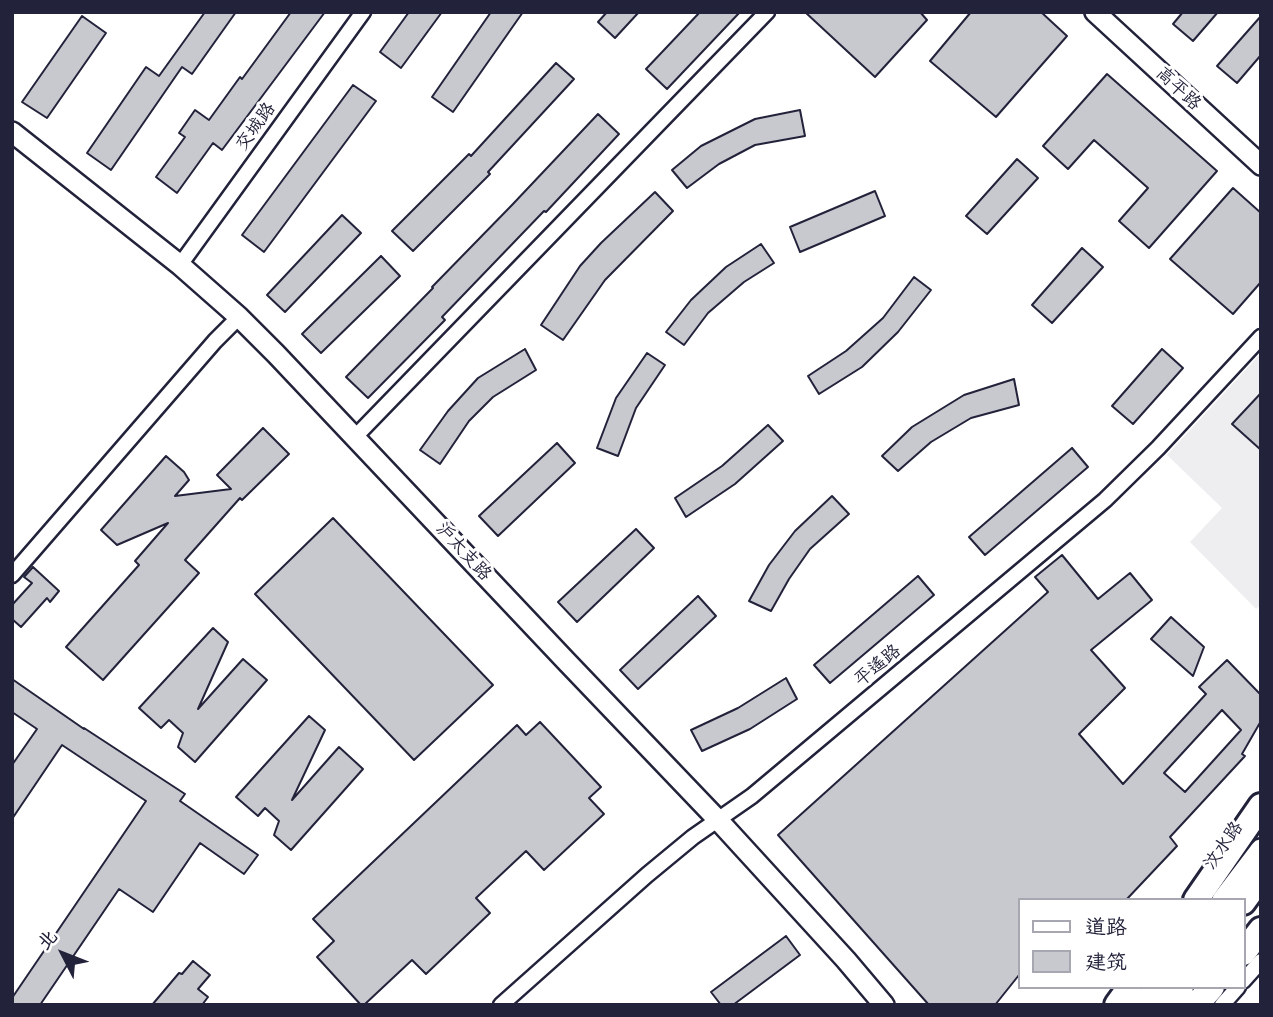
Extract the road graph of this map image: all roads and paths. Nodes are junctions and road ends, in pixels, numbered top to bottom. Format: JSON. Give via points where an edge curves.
{"nodes":[{"id":1,"x":363,"y":12,"type":"edge"},
{"id":2,"x":767,"y":12,"type":"edge"},
{"id":3,"x":1095,"y":12,"type":"edge"},
{"id":4,"x":12,"y":132,"type":"edge"},
{"id":5,"x":1261,"y":165,"type":"edge"},
{"id":6,"x":180,"y":265,"type":"junction"},
{"id":7,"x":239,"y":317,"type":"junction"},
{"id":8,"x":1261,"y":337,"type":"edge"},
{"id":9,"x":355,"y":437,"type":"junction"},
{"id":10,"x":12,"y":575,"type":"edge"},
{"id":11,"x":1261,"y":792,"type":"edge"},
{"id":12,"x":1261,"y":806,"type":"edge"},
{"id":13,"x":718,"y":820,"type":"junction"},
{"id":14,"x":1261,"y":825,"type":"edge"},
{"id":15,"x":1261,"y":850,"type":"edge"},
{"id":16,"x":1261,"y":877,"type":"edge"},
{"id":17,"x":1261,"y":892,"type":"edge"},
{"id":18,"x":1187,"y":898,"type":"edge"},
{"id":19,"x":1197,"y":898,"type":"edge"},
{"id":20,"x":1206,"y":898,"type":"edge"},
{"id":21,"x":1225,"y":898,"type":"edge"},
{"id":22,"x":1245,"y":899,"type":"edge"},
{"id":23,"x":1245,"y":913,"type":"edge"},
{"id":24,"x":1253,"y":948,"type":"edge"},
{"id":25,"x":1245,"y":974,"type":"edge"},
{"id":26,"x":1119,"y":989,"type":"edge"},
{"id":27,"x":1129,"y":989,"type":"edge"},
{"id":28,"x":1136,"y":989,"type":"edge"},
{"id":29,"x":1155,"y":989,"type":"edge"},
{"id":30,"x":1206,"y":989,"type":"edge"},
{"id":31,"x":1236,"y":989,"type":"edge"},
{"id":32,"x":1183,"y":996,"type":"edge"},
{"id":33,"x":501,"y":1005,"type":"edge"},
{"id":34,"x":884,"y":1005,"type":"edge"},
{"id":35,"x":1107,"y":1005,"type":"edge"},
{"id":36,"x":1117,"y":1005,"type":"edge"},
{"id":37,"x":1124,"y":1005,"type":"edge"},
{"id":38,"x":1143,"y":1005,"type":"edge"},
{"id":39,"x":1223,"y":1005,"type":"edge"}],
"edges":[{"from":1,"to":6,"type":"street","name":"交城路"},
{"from":2,"to":9,"type":"street"},
{"from":3,"to":5,"type":"street","name":"高平路"},
{"from":4,"to":6,"type":"street","name":"沪太支路"},
{"from":6,"to":7,"type":"street","name":"沪太支路"},
{"from":7,"to":9,"type":"street","name":"沪太支路"},
{"from":7,"to":10,"type":"street"},
{"from":8,"to":13,"type":"street","name":"平遥路","via":[[1105,500]]},
{"from":9,"to":13,"type":"street","name":"沪太支路"},
{"from":11,"to":18,"type":"main road","name":"汶水路"},
{"from":12,"to":19,"type":"highway"},
{"from":13,"to":33,"type":"street","name":"平遥路","via":[[647,875]]},
{"from":13,"to":34,"type":"street","name":"沪太支路"},
{"from":14,"to":20,"type":"main road","name":"汶水路"},
{"from":15,"to":21,"type":"main road","name":"汶水路"},
{"from":16,"to":22,"type":"highway"},
{"from":17,"to":23,"type":"main road"},
{"from":24,"to":25,"type":"street"},
{"from":26,"to":35,"type":"main road"},
{"from":27,"to":36,"type":"highway"},
{"from":28,"to":37,"type":"main road"},
{"from":29,"to":38,"type":"main road"},
{"from":30,"to":32,"type":"highway"},
{"from":31,"to":39,"type":"street"}]}
